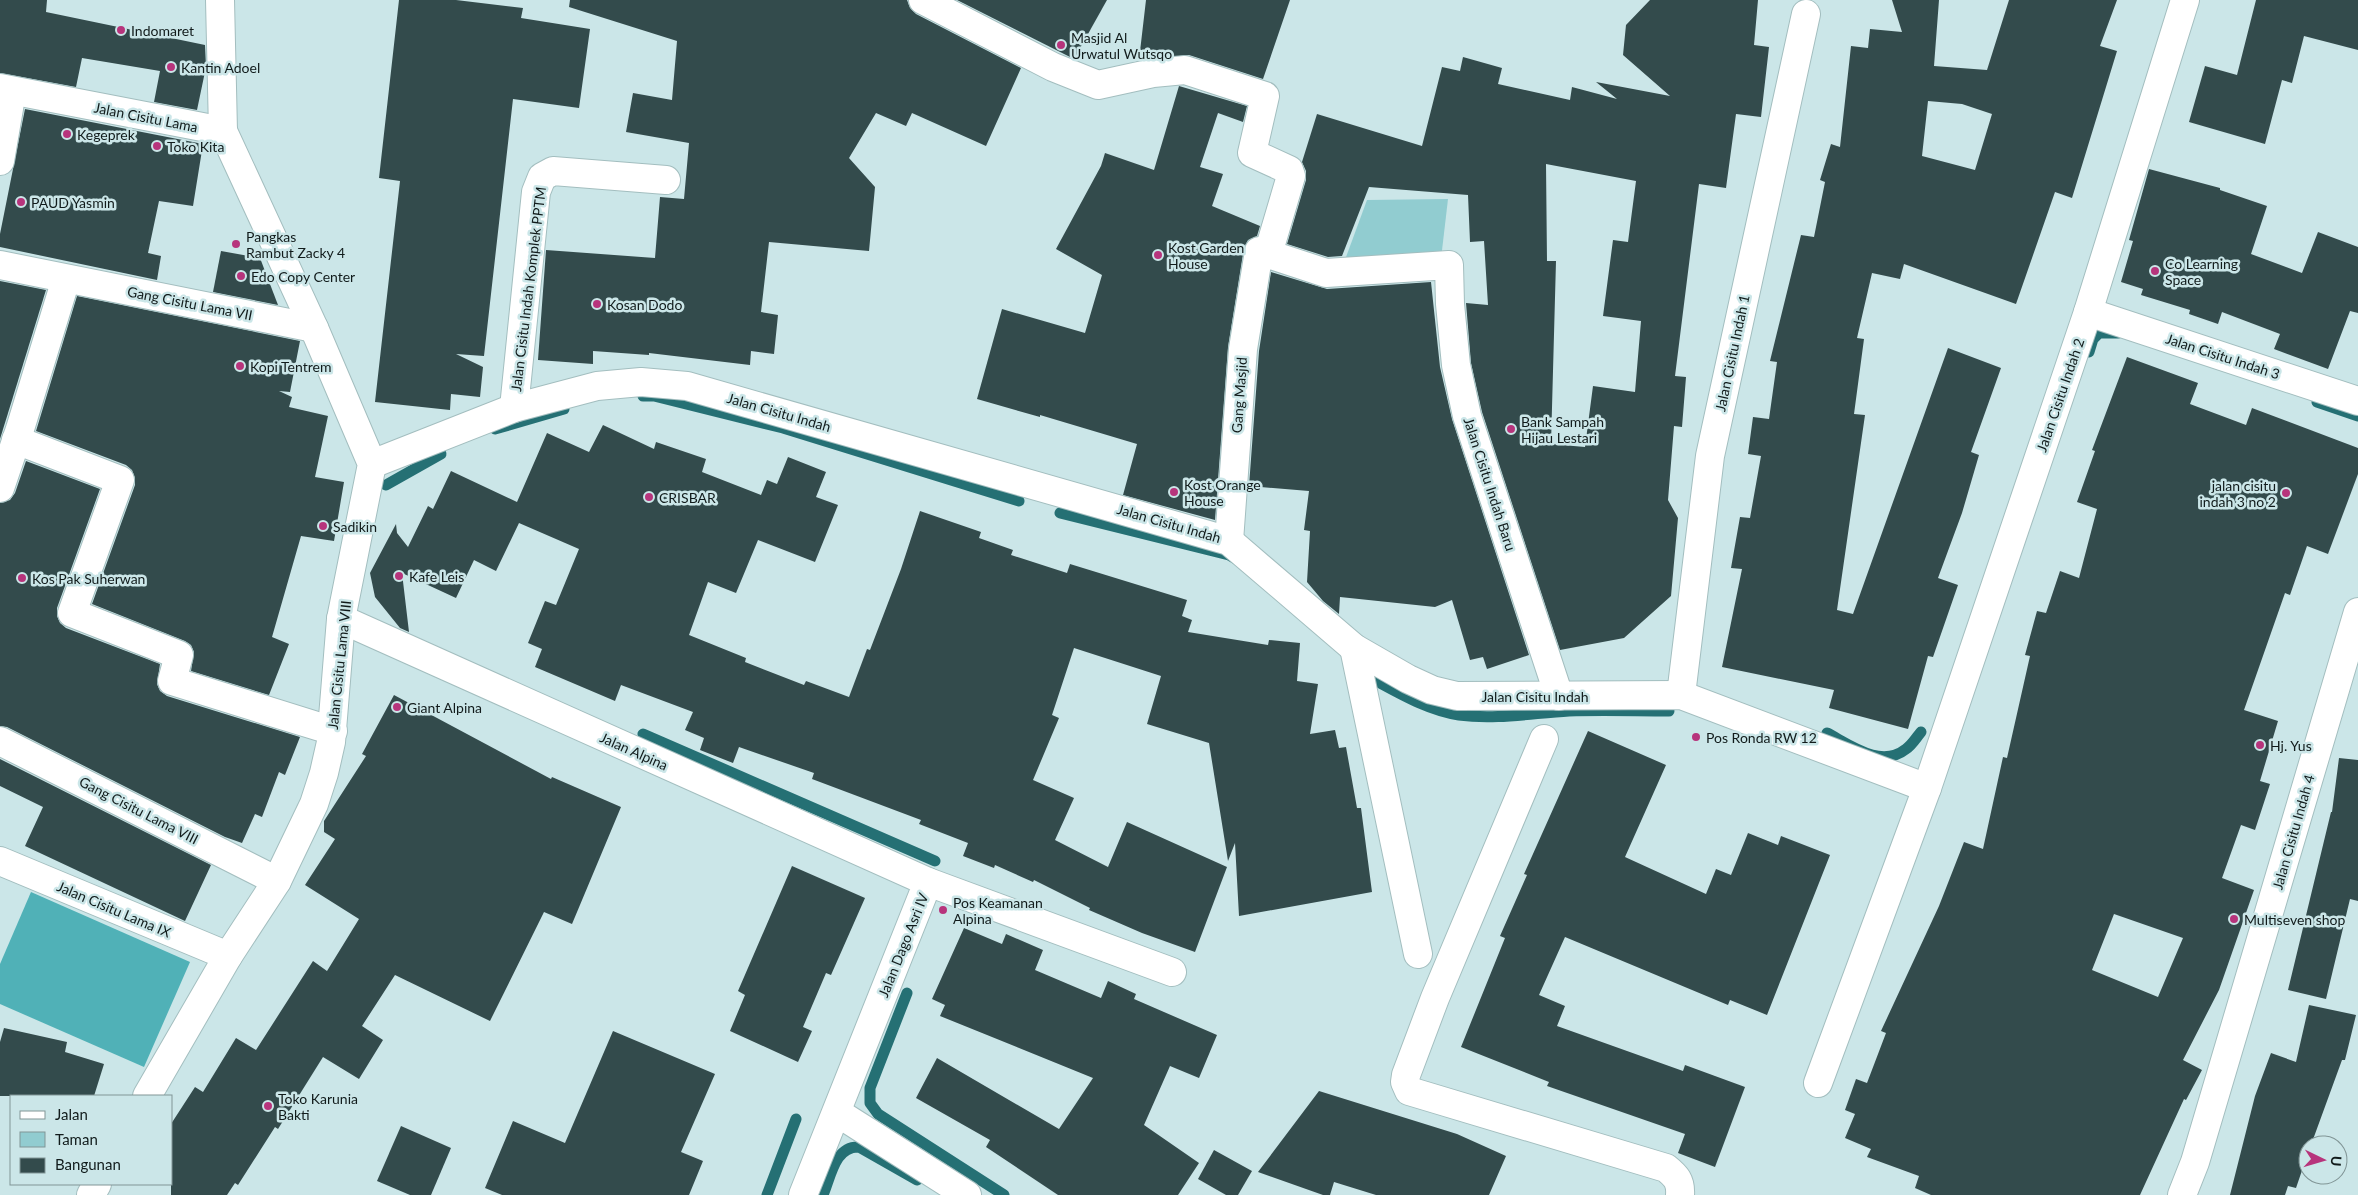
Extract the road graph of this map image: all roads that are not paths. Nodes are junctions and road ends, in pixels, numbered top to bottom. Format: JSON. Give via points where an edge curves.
{"nodes":[{"id":1,"x":220,"y":0,"type":"edge"},
{"id":2,"x":923,"y":0,"type":"edge"},
{"id":3,"x":2184,"y":0,"type":"edge"},
{"id":4,"x":1806,"y":14,"type":"dead end"},
{"id":5,"x":6,"y":89,"type":"edge"},
{"id":6,"x":223,"y":131,"type":"junction"},
{"id":7,"x":0,"y":161,"type":"edge"},
{"id":8,"x":666,"y":180,"type":"dead end"},
{"id":9,"x":1264,"y":253,"type":"junction"},
{"id":10,"x":0,"y":265,"type":"edge"},
{"id":11,"x":66,"y":279,"type":"junction"},
{"id":12,"x":2088,"y":312,"type":"junction"},
{"id":13,"x":314,"y":328,"type":"junction"},
{"id":14,"x":2358,"y":401,"type":"edge"},
{"id":15,"x":514,"y":408,"type":"junction"},
{"id":16,"x":16,"y":440,"type":"junction"},
{"id":17,"x":372,"y":464,"type":"junction"},
{"id":18,"x":0,"y":488,"type":"edge"},
{"id":19,"x":1229,"y":541,"type":"junction"},
{"id":20,"x":2358,"y":612,"type":"edge"},
{"id":21,"x":341,"y":618,"type":"junction"},
{"id":22,"x":1354,"y":648,"type":"junction"},
{"id":23,"x":1681,"y":695,"type":"junction"},
{"id":24,"x":1559,"y":696,"type":"junction"},
{"id":25,"x":333,"y":730,"type":"junction"},
{"id":26,"x":1544,"y":739,"type":"dead end"},
{"id":27,"x":0,"y":741,"type":"edge"},
{"id":28,"x":1927,"y":788,"type":"junction"},
{"id":29,"x":0,"y":862,"type":"edge"},
{"id":30,"x":276,"y":881,"type":"junction"},
{"id":31,"x":928,"y":882,"type":"junction"},
{"id":32,"x":1418,"y":954,"type":"dead end"},
{"id":33,"x":228,"y":956,"type":"junction"},
{"id":34,"x":1172,"y":972,"type":"dead end"},
{"id":35,"x":1818,"y":1083,"type":"dead end"},
{"id":36,"x":148,"y":1095,"type":"edge"},
{"id":37,"x":838,"y":1113,"type":"junction"},
{"id":38,"x":803,"y":1195,"type":"edge"},
{"id":39,"x":967,"y":1195,"type":"edge"},
{"id":40,"x":1680,"y":1195,"type":"edge"},
{"id":41,"x":2182,"y":1195,"type":"edge"}],
"edges":[{"from":1,"to":6,"type":"street"},
{"from":2,"to":9,"type":"street","name":"Gang Masjid","via":[[1053,67],[1098,84],[1185,70],[1265,96],[1252,153],[1289,170],[1291,176]]},
{"from":3,"to":12,"type":"street","name":"Jalan Cisitu Indah 2"},
{"from":4,"to":23,"type":"street","name":"Jalan Cisitu Indah 1","via":[[1710,456]]},
{"from":5,"to":6,"type":"street","name":"Jalan Cisitu Lama"},
{"from":5,"to":7,"type":"street"},
{"from":6,"to":13,"type":"street"},
{"from":8,"to":15,"type":"street","name":"Jalan Cisitu Indah Komplek PPTM","via":[[553,171],[542,177],[536,192]]},
{"from":9,"to":19,"type":"street","name":"Gang Masjid","via":[[1243,349]]},
{"from":9,"to":24,"type":"street","name":"Jalan Cisitu Indah Baru","via":[[1326,273],[1449,266],[1456,365],[1467,416]]},
{"from":10,"to":11,"type":"street","name":"Gang Cisitu Lama VII"},
{"from":11,"to":13,"type":"street","name":"Gang Cisitu Lama VII"},
{"from":11,"to":16,"type":"street"},
{"from":12,"to":14,"type":"street","name":"Jalan Cisitu Indah 3"},
{"from":12,"to":28,"type":"street","name":"Jalan Cisitu Indah 2"},
{"from":13,"to":17,"type":"street"},
{"from":15,"to":17,"type":"street","name":"Jalan Cisitu Indah"},
{"from":15,"to":19,"type":"street","name":"Jalan Cisitu Indah","via":[[598,386],[641,382],[687,386]]},
{"from":16,"to":18,"type":"street"},
{"from":16,"to":25,"type":"street","via":[[120,480],[72,613],[179,655],[172,681]]},
{"from":17,"to":21,"type":"street","name":"Jalan Cisitu Lama VIII"},
{"from":19,"to":22,"type":"street","name":"Jalan Cisitu Indah"},
{"from":20,"to":41,"type":"street","name":"Jalan Cisitu Indah 4","via":[[2195,1162]]},
{"from":21,"to":25,"type":"street","name":"Jalan Cisitu Lama VIII"},
{"from":21,"to":31,"type":"street","name":"Jalan Alpina"},
{"from":22,"to":24,"type":"street","name":"Jalan Cisitu Indah","via":[[1408,679],[1456,696]]},
{"from":22,"to":32,"type":"street"},
{"from":23,"to":24,"type":"street","name":"Jalan Cisitu Indah"},
{"from":23,"to":28,"type":"street","name":"Jalan Cisitu Indah"},
{"from":25,"to":30,"type":"street","name":"Jalan Cisitu Lama VIII","via":[[314,804]]},
{"from":26,"to":40,"type":"street","via":[[1435,998],[1405,1082],[1409,1091],[1666,1168],[1676,1176]]},
{"from":27,"to":30,"type":"street","name":"Gang Cisitu Lama VIII"},
{"from":28,"to":35,"type":"street","name":"Jalan Cisitu Indah 2"},
{"from":29,"to":33,"type":"street","name":"Jalan Cisitu Lama IX"},
{"from":30,"to":33,"type":"street","name":"Jalan Cisitu Lama VIII"},
{"from":31,"to":34,"type":"street","name":"Jalan Dago Asri IV"},
{"from":31,"to":37,"type":"street","name":"Jalan Dago Asri IV"},
{"from":33,"to":36,"type":"street","name":"Jalan Cisitu Lama VIII"},
{"from":37,"to":38,"type":"street","name":"Jalan Dago Asri IV"},
{"from":37,"to":39,"type":"street"}]}
